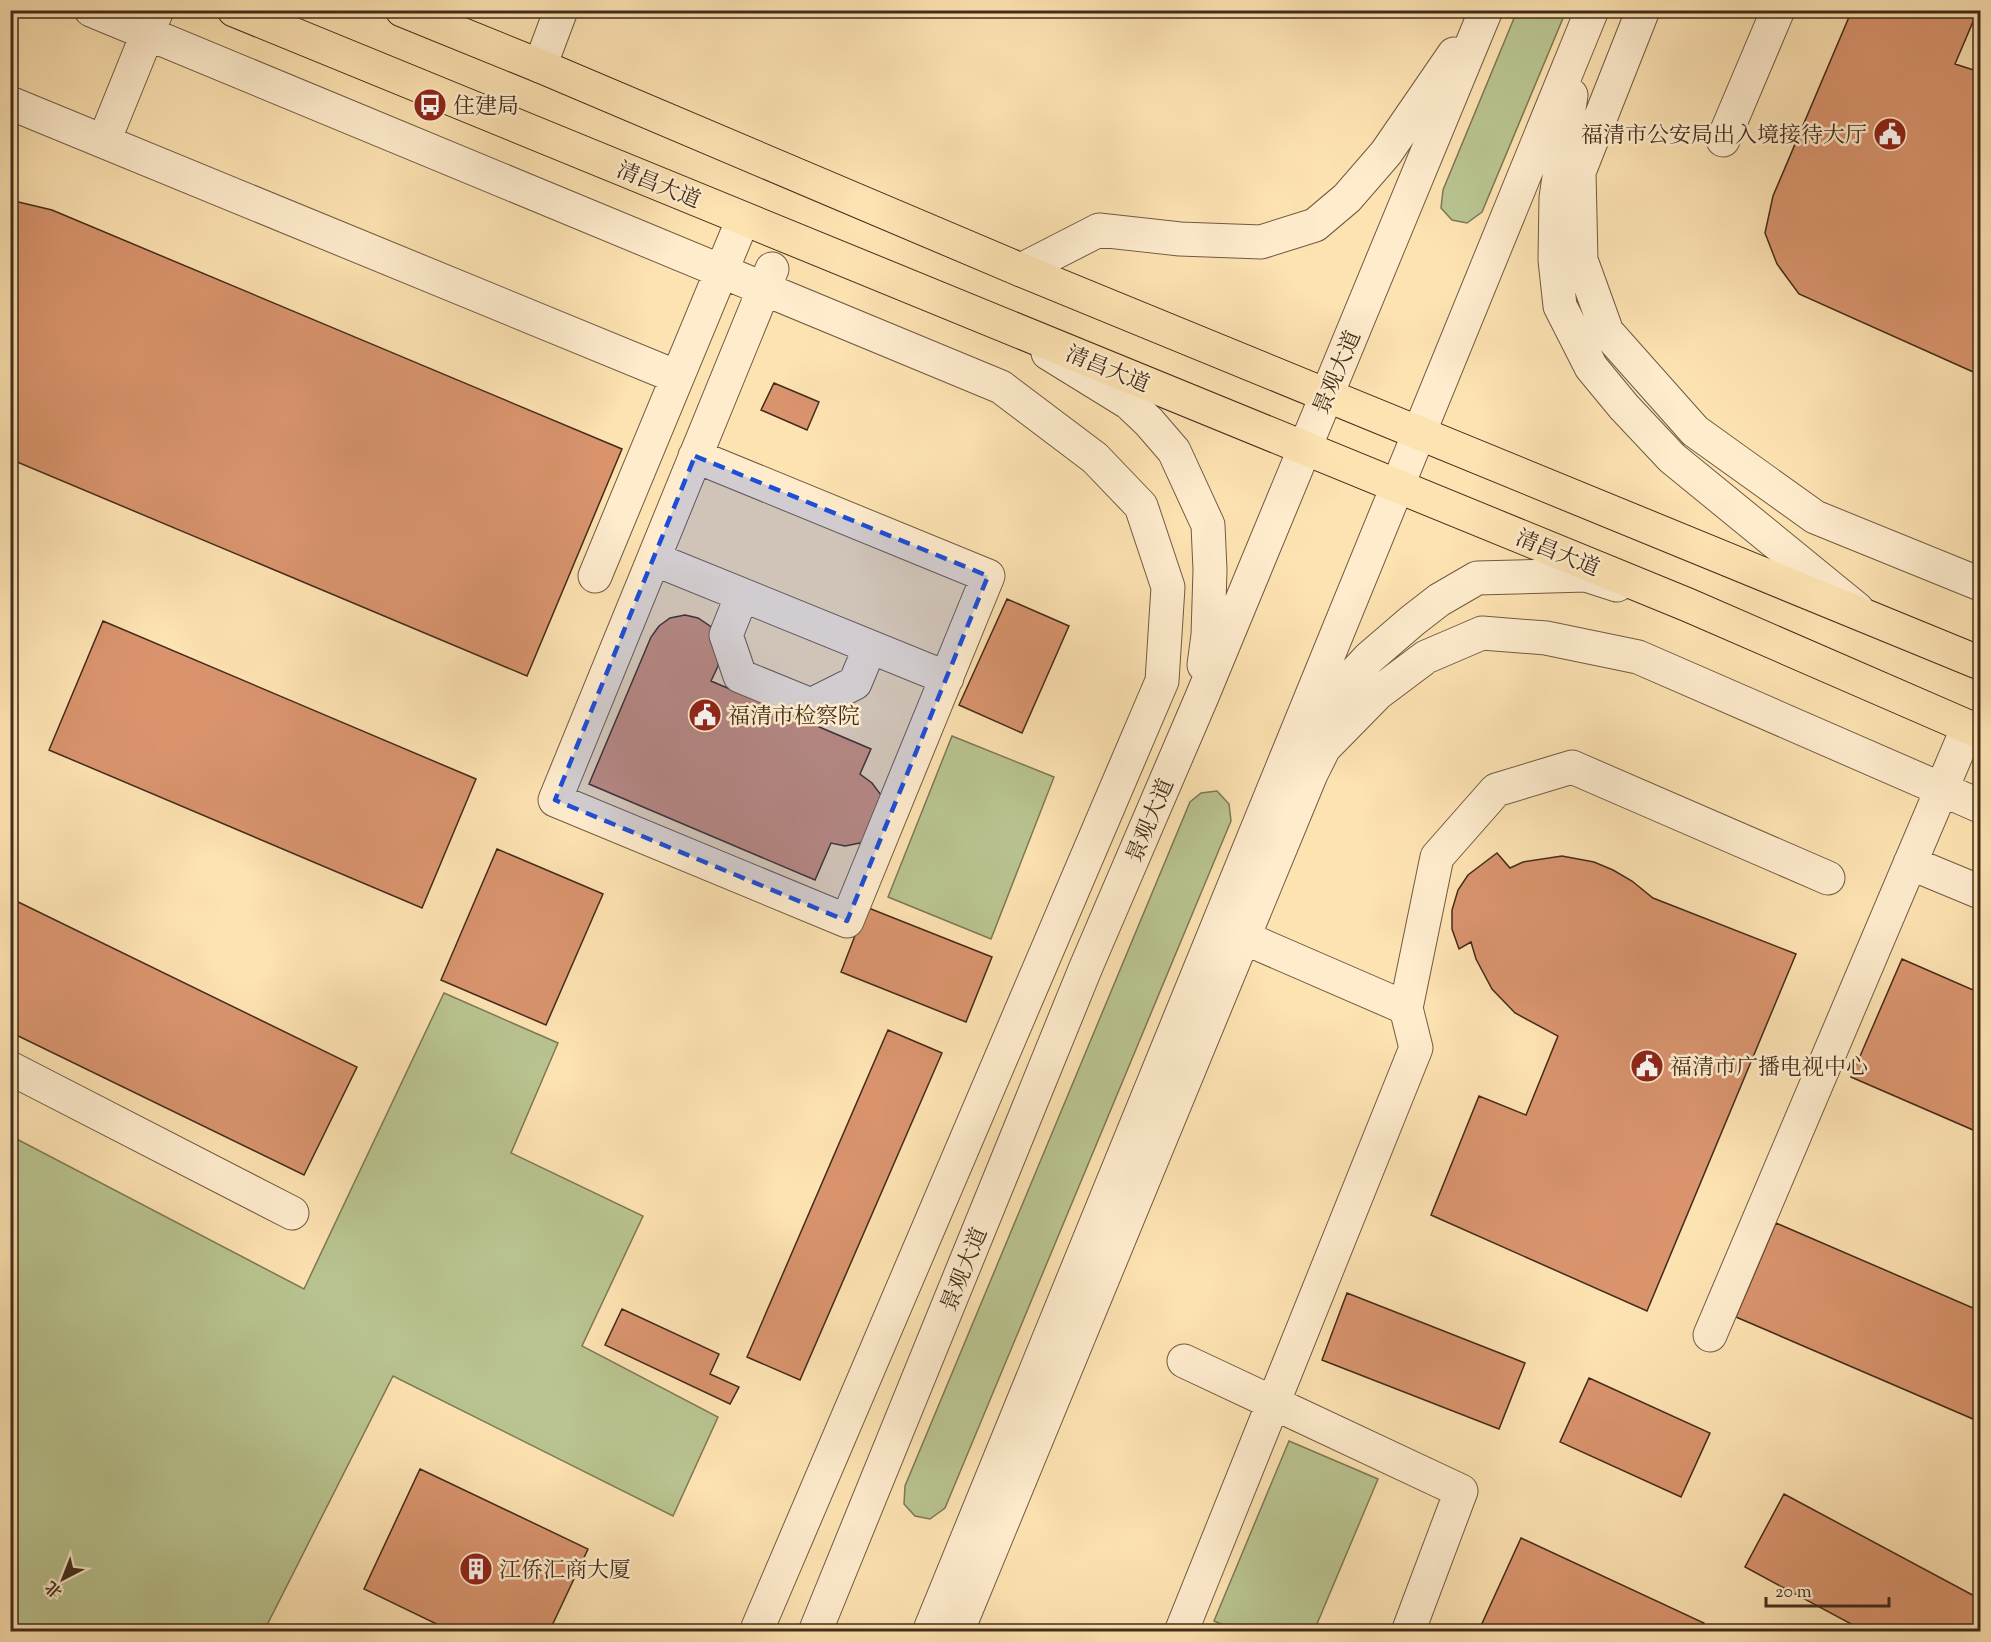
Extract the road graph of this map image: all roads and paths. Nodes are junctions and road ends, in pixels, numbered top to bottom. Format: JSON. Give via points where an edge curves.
{"nodes":[{"id":1,"x":91,"y":10,"type":"edge"},
{"id":2,"x":234,"y":10,"type":"edge"},
{"id":3,"x":402,"y":10,"type":"edge"},
{"id":4,"x":561,"y":10,"type":"edge"},
{"id":5,"x":1485,"y":10,"type":"edge"},
{"id":6,"x":1643,"y":10,"type":"edge"},
{"id":7,"x":1778,"y":10,"type":"edge"},
{"id":8,"x":152,"y":22,"type":"edge"},
{"id":9,"x":1586,"y":24,"type":"edge"},
{"id":10,"x":540,"y":66,"type":"junction"},
{"id":11,"x":17,"y":111,"type":"edge"},
{"id":12,"x":1723,"y":140,"type":"dead end"},
{"id":13,"x":104,"y":141,"type":"junction"},
{"id":14,"x":743,"y":219,"type":"junction"},
{"id":15,"x":1022,"y":270,"type":"junction"},
{"id":16,"x":721,"y":271,"type":"junction"},
{"id":17,"x":768,"y":279,"type":"junction"},
{"id":18,"x":1003,"y":325,"type":"junction"},
{"id":19,"x":677,"y":377,"type":"junction"},
{"id":20,"x":1327,"y":395,"type":"junction"},
{"id":21,"x":1419,"y":433,"type":"junction"},
{"id":22,"x":1304,"y":448,"type":"junction"},
{"id":23,"x":695,"y":456,"type":"junction"},
{"id":24,"x":1398,"y":486,"type":"junction"},
{"id":25,"x":654,"y":559,"type":"junction"},
{"id":26,"x":595,"y":576,"type":"dead end"},
{"id":27,"x":1980,"y":584,"type":"edge"},
{"id":28,"x":742,"y":595,"type":"junction"},
{"id":29,"x":1688,"y":605,"type":"junction"},
{"id":30,"x":1863,"y":614,"type":"junction"},
{"id":31,"x":870,"y":647,"type":"junction"},
{"id":32,"x":1980,"y":663,"type":"edge"},
{"id":33,"x":947,"y":678,"type":"junction"},
{"id":34,"x":1201,"y":699,"type":"junction"},
{"id":35,"x":1974,"y":729,"type":"edge"},
{"id":36,"x":1293,"y":741,"type":"junction"},
{"id":37,"x":1943,"y":790,"type":"junction"},
{"id":38,"x":1980,"y":806,"type":"edge"},
{"id":39,"x":1910,"y":863,"type":"junction"},
{"id":40,"x":1828,"y":878,"type":"dead end"},
{"id":41,"x":1980,"y":892,"type":"edge"},
{"id":42,"x":1230,"y":932,"type":"junction"},
{"id":43,"x":1406,"y":1008,"type":"junction"},
{"id":44,"x":10,"y":1068,"type":"edge"},
{"id":45,"x":292,"y":1213,"type":"dead end"},
{"id":46,"x":1710,"y":1335,"type":"dead end"},
{"id":47,"x":1184,"y":1362,"type":"dead end"},
{"id":48,"x":1273,"y":1402,"type":"junction"},
{"id":49,"x":756,"y":1632,"type":"edge"},
{"id":50,"x":815,"y":1632,"type":"edge"},
{"id":51,"x":929,"y":1632,"type":"edge"},
{"id":52,"x":957,"y":1632,"type":"edge"},
{"id":53,"x":1181,"y":1632,"type":"edge"},
{"id":54,"x":1408,"y":1632,"type":"edge"}],
"edges":[{"from":1,"to":8,"type":"street"},
{"from":2,"to":14,"type":"main road","name":"清昌大道"},
{"from":3,"to":10,"type":"main road"},
{"from":4,"to":10,"type":"street"},
{"from":5,"to":15,"type":"street","via":[[1386,153],[1347,198],[1315,225],[1261,242],[1099,230]]},
{"from":5,"to":20,"type":"street","name":"景观大道"},
{"from":6,"to":27,"type":"street","via":[[1579,172],[1581,261],[1607,332],[1695,431],[1815,517]]},
{"from":7,"to":12,"type":"street"},
{"from":8,"to":13,"type":"street"},
{"from":8,"to":16,"type":"street"},
{"from":9,"to":21,"type":"street"},
{"from":9,"to":30,"type":"street","via":[[1556,198],[1555,260],[1560,306],[1591,367],[1672,458]]},
{"from":10,"to":15,"type":"main road"},
{"from":11,"to":13,"type":"street"},
{"from":13,"to":19,"type":"street"},
{"from":14,"to":16,"type":"street"},
{"from":14,"to":18,"type":"main road","name":"清昌大道"},
{"from":15,"to":20,"type":"main road"},
{"from":16,"to":17,"type":"street"},
{"from":16,"to":19,"type":"street"},
{"from":17,"to":23,"type":"street"},
{"from":17,"to":49,"type":"street","via":[[1001,387],[1095,458],[1141,506],[1168,587],[1162,681]]},
{"from":18,"to":22,"type":"main road","name":"清昌大道"},
{"from":18,"to":34,"type":"street","via":[[1129,403],[1174,451],[1208,525],[1208,635]]},
{"from":19,"to":26,"type":"street"},
{"from":20,"to":21,"type":"main road"},
{"from":20,"to":22,"type":"street","name":"景观大道"},
{"from":21,"to":24,"type":"street"},
{"from":21,"to":30,"type":"main road"},
{"from":22,"to":24,"type":"main road","name":"清昌大道"},
{"from":22,"to":34,"type":"street","name":"景观大道"},
{"from":23,"to":25,"type":"street"},
{"from":23,"to":33,"type":"street","via":[[988,576]]},
{"from":24,"to":29,"type":"main road","name":"清昌大道"},
{"from":24,"to":36,"type":"street"},
{"from":25,"to":28,"type":"street"},
{"from":25,"to":33,"type":"street","via":[[555,800],[847,921]]},
{"from":28,"to":31,"type":"street"},
{"from":28,"to":31,"type":"street","via":[[726,635],[740,675],[811,705],[855,683]]},
{"from":29,"to":35,"type":"main road","name":"清昌大道"},
{"from":29,"to":36,"type":"street","via":[[1586,575],[1477,578],[1439,600],[1369,658]]},
{"from":30,"to":32,"type":"main road"},
{"from":31,"to":33,"type":"street"},
{"from":34,"to":50,"type":"street","name":"景观大道","via":[[1086,967]]},
{"from":35,"to":37,"type":"street"},
{"from":36,"to":42,"type":"street"},
{"from":37,"to":38,"type":"street"},
{"from":37,"to":39,"type":"street"},
{"from":37,"to":42,"type":"street","via":[[1638,657],[1546,638],[1482,633],[1426,657],[1378,693],[1324,748]]},
{"from":39,"to":41,"type":"street"},
{"from":39,"to":46,"type":"street"},
{"from":40,"to":43,"type":"street","via":[[1572,767],[1496,790],[1437,857]]},
{"from":42,"to":43,"type":"street"},
{"from":42,"to":51,"type":"street"},
{"from":42,"to":52,"type":"street"},
{"from":43,"to":48,"type":"street","via":[[1416,1048]]},
{"from":44,"to":45,"type":"street"},
{"from":47,"to":48,"type":"street"},
{"from":48,"to":53,"type":"street"},
{"from":48,"to":54,"type":"street","via":[[1461,1491]]}]}
